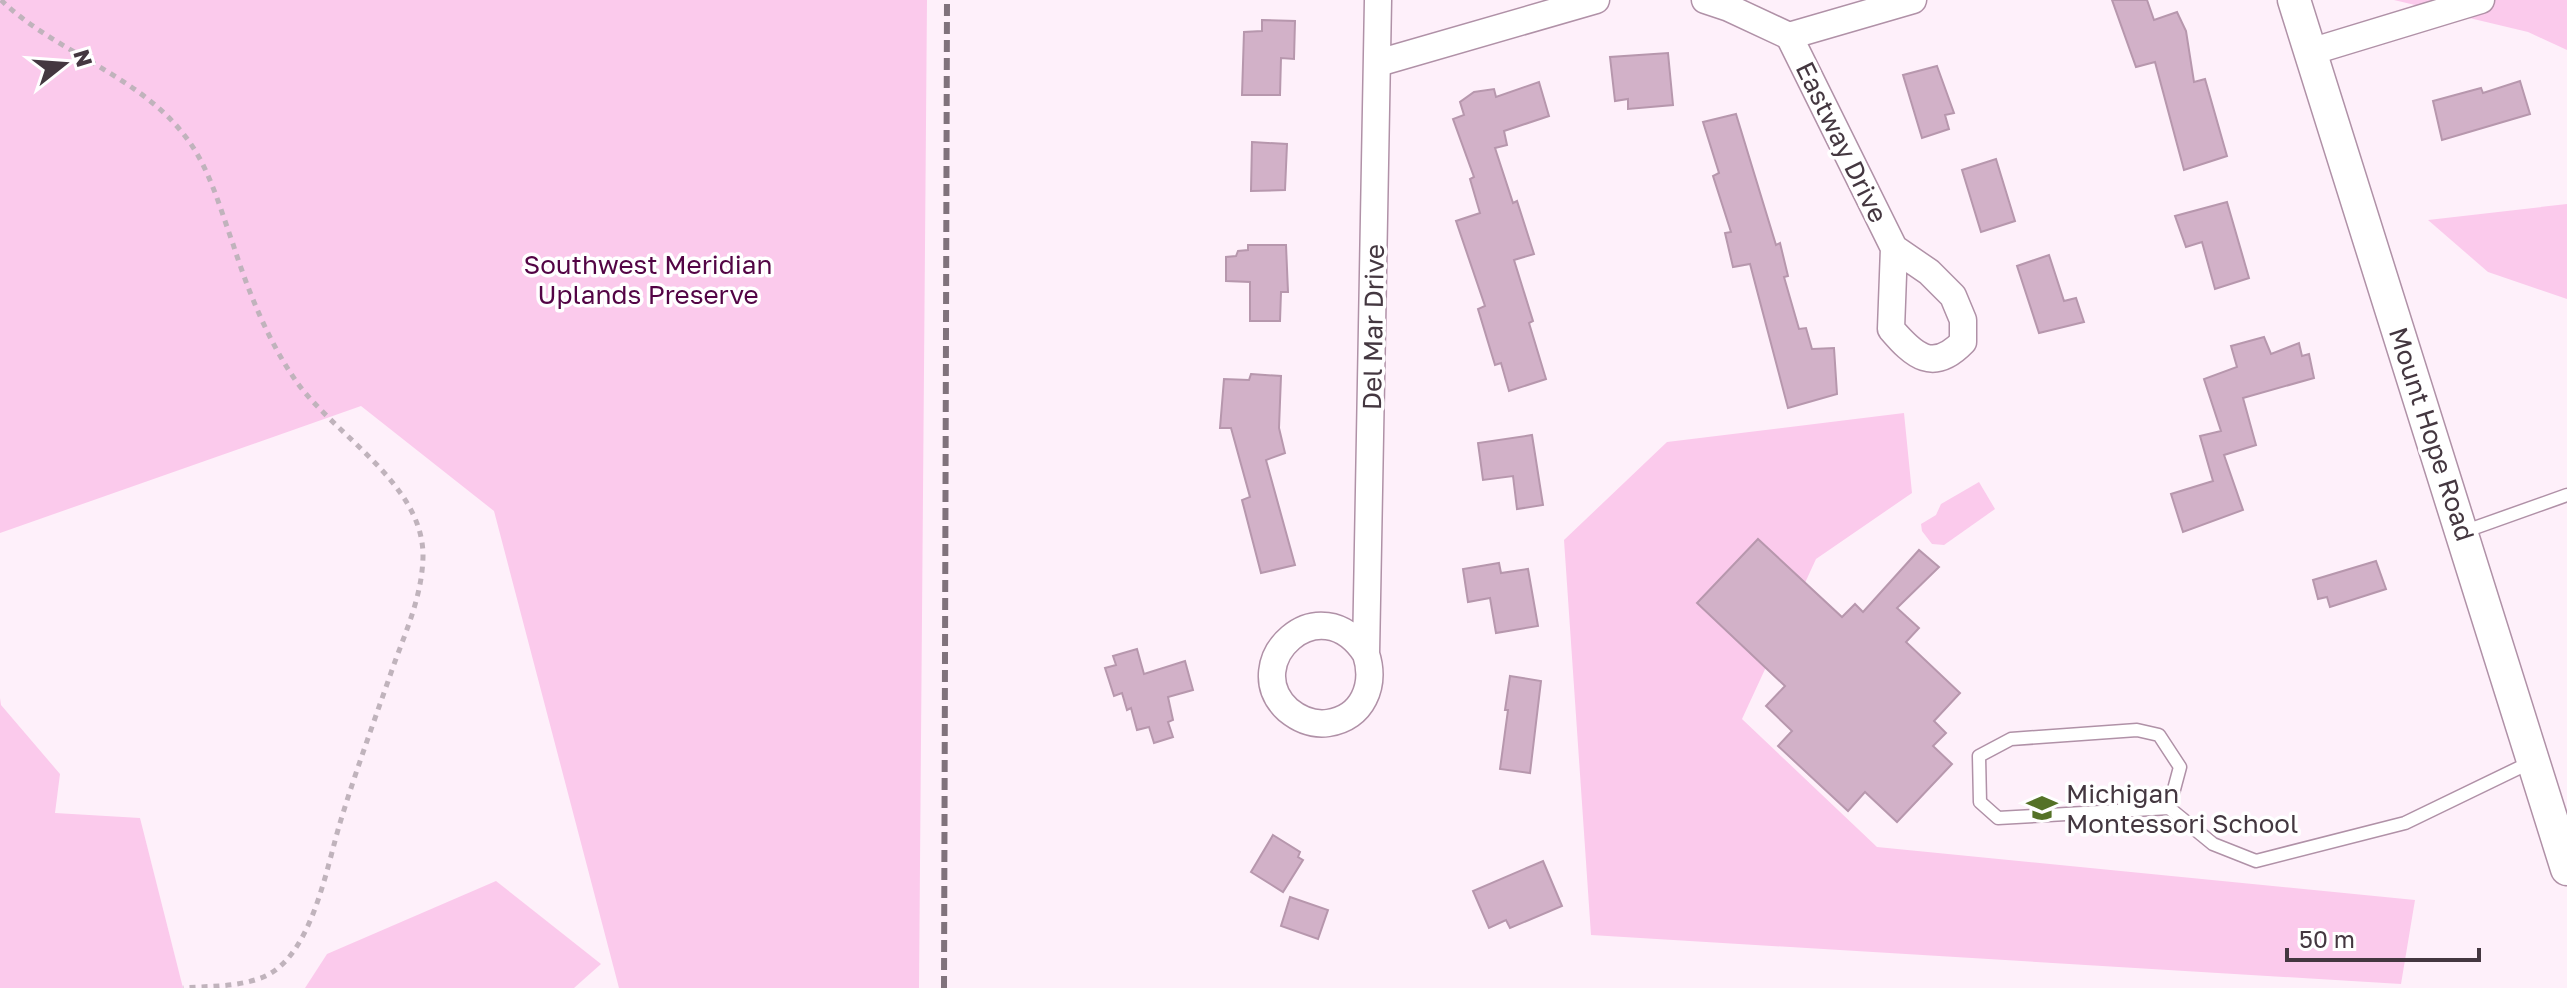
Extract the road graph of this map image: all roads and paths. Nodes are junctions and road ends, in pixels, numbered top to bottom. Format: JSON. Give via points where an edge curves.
{"nodes":[{"id":1,"x":1,"y":0,"type":"edge"},
{"id":2,"x":1378,"y":0,"type":"edge"},
{"id":3,"x":1596,"y":0,"type":"edge"},
{"id":4,"x":1705,"y":0,"type":"edge"},
{"id":5,"x":1913,"y":0,"type":"edge"},
{"id":6,"x":2294,"y":0,"type":"edge"},
{"id":7,"x":2481,"y":0,"type":"edge"},
{"id":8,"x":1789,"y":36,"type":"junction"},
{"id":9,"x":2310,"y":52,"type":"junction"},
{"id":10,"x":1378,"y":63,"type":"junction"},
{"id":11,"x":1894,"y":248,"type":"dead end"},
{"id":12,"x":2567,"y":495,"type":"edge"},
{"id":13,"x":2463,"y":532,"type":"junction"},
{"id":14,"x":1366,"y":654,"type":"dead end"},
{"id":15,"x":2534,"y":761,"type":"junction"},
{"id":16,"x":2169,"y":808,"type":"junction"},
{"id":17,"x":2567,"y":869,"type":"edge"},
{"id":18,"x":183,"y":988,"type":"edge"}],
"edges":[{"from":1,"to":18,"type":"path","via":[[59,45],[150,100],[188,140],[214,188],[250,293],[296,381],[406,500],[419,530],[423,556],[418,596],[360,757],[317,905],[296,951],[262,978],[223,987]]},
{"from":2,"to":10,"type":"street","name":"Del Mar Drive"},
{"from":3,"to":10,"type":"street"},
{"from":4,"to":8,"type":"street"},
{"from":5,"to":8,"type":"street"},
{"from":6,"to":9,"type":"street","name":"Mount Hope Road"},
{"from":7,"to":9,"type":"street"},
{"from":8,"to":11,"type":"street","name":"Eastway Drive"},
{"from":9,"to":13,"type":"street","name":"Mount Hope Road"},
{"from":10,"to":14,"type":"street","name":"Del Mar Drive"},
{"from":12,"to":13,"type":"lane"},
{"from":13,"to":15,"type":"street","name":"Mount Hope Road"},
{"from":15,"to":16,"type":"lane","via":[[2405,823],[2256,861],[2213,844]]},
{"from":15,"to":17,"type":"street","name":"Mount Hope Road"},
{"from":16,"to":16,"type":"lane","via":[[2180,767],[2159,735],[2137,730],[2011,739],[1979,756],[1980,802],[1998,818]]}]}
